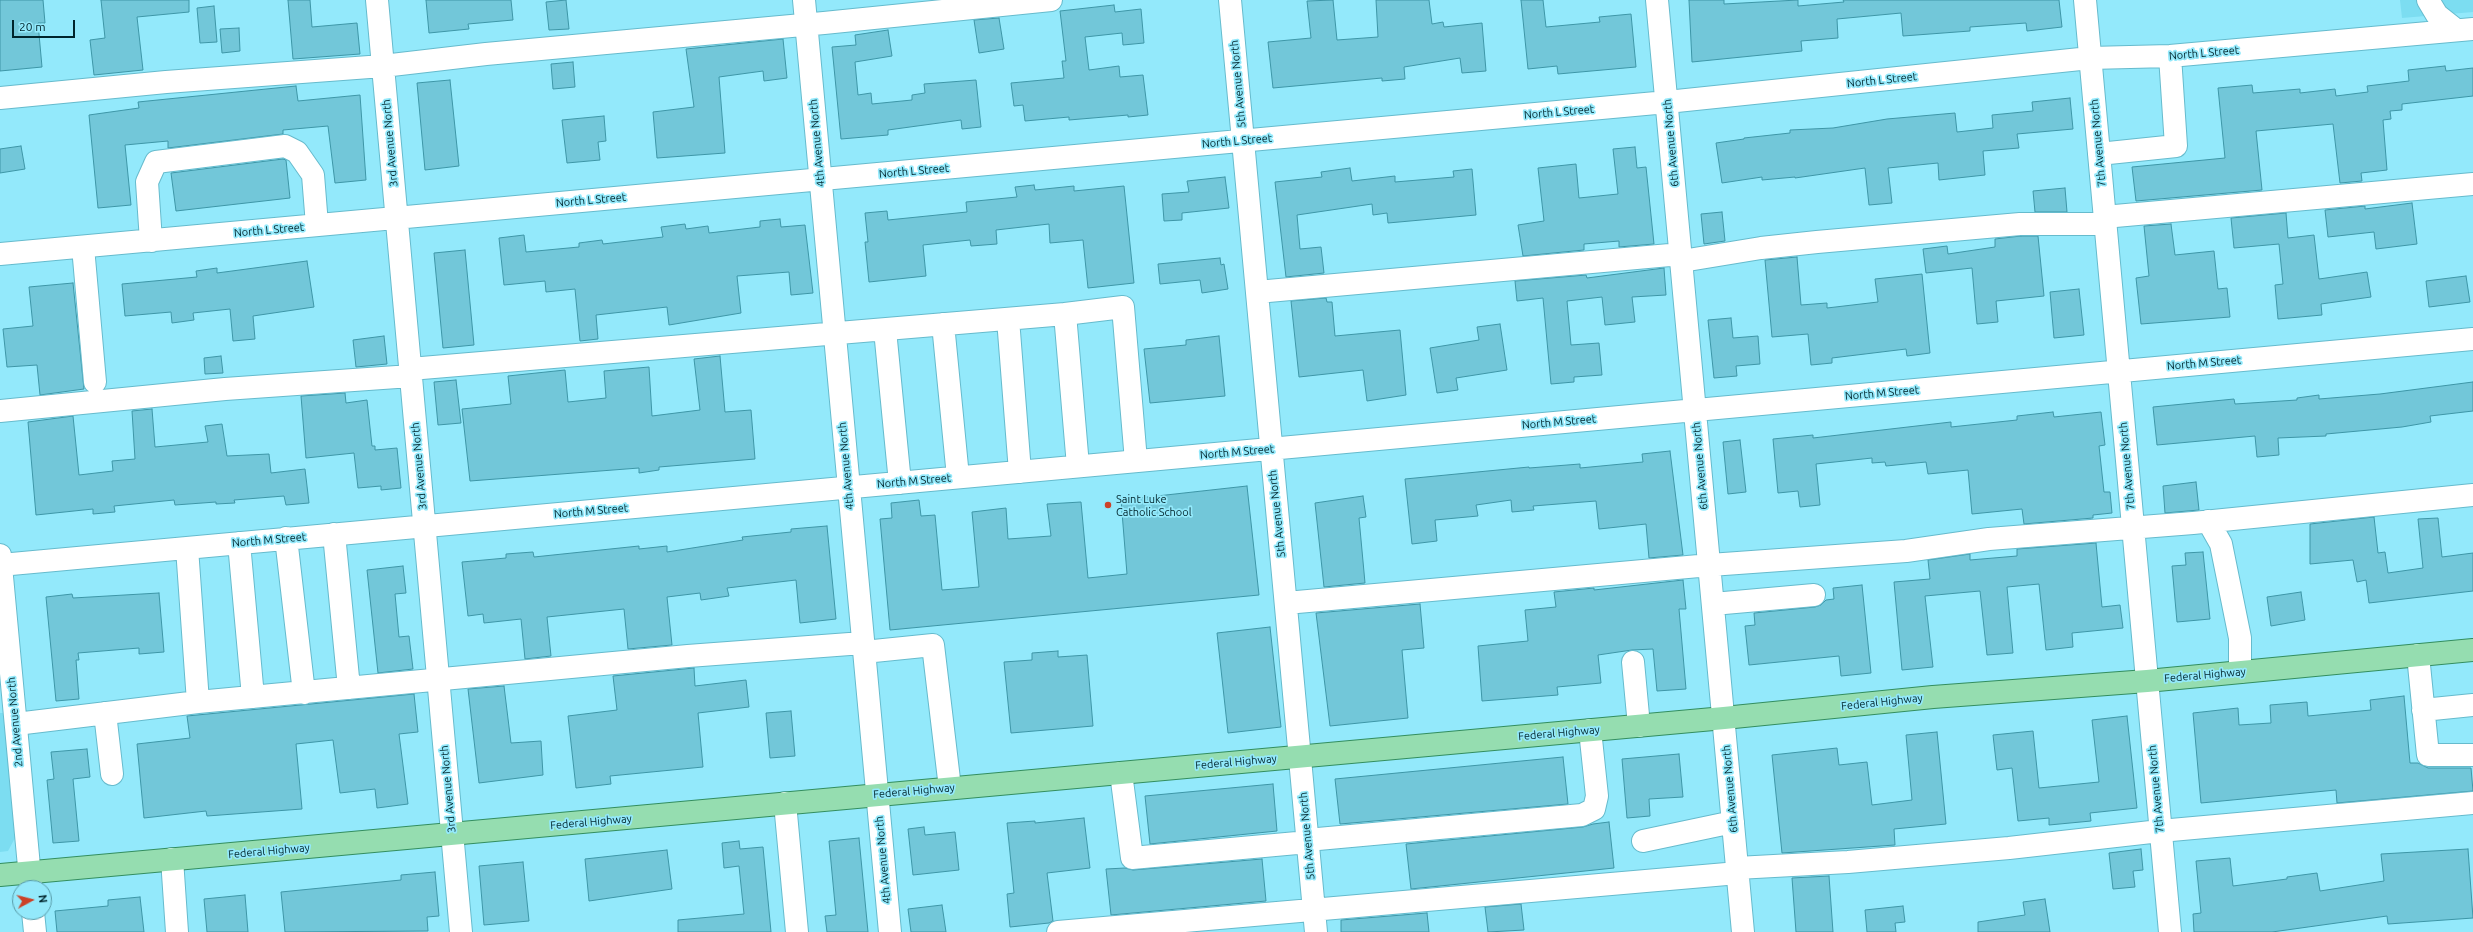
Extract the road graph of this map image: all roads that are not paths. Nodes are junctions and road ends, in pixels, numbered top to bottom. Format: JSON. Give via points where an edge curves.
{"nodes":[{"id":1,"x":377,"y":0,"type":"edge"},
{"id":2,"x":804,"y":0,"type":"edge"},
{"id":3,"x":1051,"y":0,"type":"edge"},
{"id":4,"x":1230,"y":0,"type":"edge"},
{"id":5,"x":1657,"y":0,"type":"edge"},
{"id":6,"x":2085,"y":0,"type":"edge"},
{"id":7,"x":2428,"y":0,"type":"edge"},
{"id":8,"x":806,"y":25,"type":"junction"},
{"id":9,"x":2464,"y":29,"type":"edge"},
{"id":10,"x":2170,"y":56,"type":"junction"},
{"id":11,"x":2090,"y":58,"type":"junction"},
{"id":12,"x":383,"y":66,"type":"junction"},
{"id":13,"x":0,"y":98,"type":"edge"},
{"id":14,"x":1667,"y":102,"type":"junction"},
{"id":15,"x":1243,"y":141,"type":"junction"},
{"id":16,"x":2099,"y":154,"type":"junction"},
{"id":17,"x":820,"y":179,"type":"junction"},
{"id":18,"x":2473,"y":184,"type":"edge"},
{"id":19,"x":396,"y":218,"type":"junction"},
{"id":20,"x":2105,"y":220,"type":"junction"},
{"id":21,"x":317,"y":225,"type":"junction"},
{"id":22,"x":151,"y":240,"type":"junction"},
{"id":23,"x":83,"y":247,"type":"junction"},
{"id":24,"x":0,"y":254,"type":"edge"},
{"id":25,"x":1681,"y":257,"type":"junction"},
{"id":26,"x":1257,"y":292,"type":"junction"},
{"id":27,"x":1065,"y":314,"type":"junction"},
{"id":28,"x":1008,"y":319,"type":"junction"},
{"id":29,"x":943,"y":324,"type":"junction"},
{"id":30,"x":885,"y":330,"type":"junction"},
{"id":31,"x":834,"y":333,"type":"junction"},
{"id":32,"x":2473,"y":339,"type":"edge"},
{"id":33,"x":2118,"y":371,"type":"junction"},
{"id":34,"x":411,"y":373,"type":"junction"},
{"id":35,"x":95,"y":382,"type":"dead end"},
{"id":36,"x":1695,"y":410,"type":"junction"},
{"id":37,"x":0,"y":411,"type":"edge"},
{"id":38,"x":1272,"y":449,"type":"junction"},
{"id":39,"x":1136,"y":461,"type":"junction"},
{"id":40,"x":1078,"y":466,"type":"junction"},
{"id":41,"x":1020,"y":472,"type":"junction"},
{"id":42,"x":958,"y":477,"type":"junction"},
{"id":43,"x":900,"y":483,"type":"junction"},
{"id":44,"x":848,"y":487,"type":"junction"},
{"id":45,"x":2473,"y":495,"type":"edge"},
{"id":46,"x":2208,"y":521,"type":"junction"},
{"id":47,"x":425,"y":526,"type":"junction"},
{"id":48,"x":2133,"y":527,"type":"junction"},
{"id":49,"x":334,"y":534,"type":"junction"},
{"id":50,"x":286,"y":538,"type":"junction"},
{"id":51,"x":239,"y":543,"type":"junction"},
{"id":52,"x":187,"y":548,"type":"junction"},
{"id":53,"x":0,"y":562,"type":"edge"},
{"id":54,"x":1710,"y":565,"type":"junction"},
{"id":55,"x":1814,"y":595,"type":"dead end"},
{"id":56,"x":1286,"y":603,"type":"junction"},
{"id":57,"x":1713,"y":604,"type":"junction"},
{"id":58,"x":863,"y":647,"type":"junction"},
{"id":59,"x":4,"y":650,"type":"edge"},
{"id":60,"x":2473,"y":650,"type":"edge"},
{"id":61,"x":2418,"y":655,"type":"junction"},
{"id":62,"x":1633,"y":662,"type":"dead end"},
{"id":63,"x":2240,"y":672,"type":"junction"},
{"id":64,"x":438,"y":680,"type":"junction"},
{"id":65,"x":2146,"y":681,"type":"junction"},
{"id":66,"x":350,"y":688,"type":"junction"},
{"id":67,"x":304,"y":692,"type":"junction"},
{"id":68,"x":253,"y":697,"type":"junction"},
{"id":69,"x":198,"y":702,"type":"junction"},
{"id":70,"x":2473,"y":705,"type":"edge"},
{"id":71,"x":2423,"y":710,"type":"junction"},
{"id":72,"x":105,"y":713,"type":"junction"},
{"id":73,"x":1724,"y":718,"type":"junction"},
{"id":74,"x":10,"y":720,"type":"edge"},
{"id":75,"x":1639,"y":726,"type":"junction"},
{"id":76,"x":1590,"y":730,"type":"junction"},
{"id":77,"x":2473,"y":754,"type":"edge"},
{"id":78,"x":1300,"y":757,"type":"junction"},
{"id":79,"x":1121,"y":772,"type":"junction"},
{"id":80,"x":112,"y":774,"type":"dead end"},
{"id":81,"x":950,"y":788,"type":"junction"},
{"id":82,"x":878,"y":794,"type":"junction"},
{"id":83,"x":785,"y":803,"type":"junction"},
{"id":84,"x":2473,"y":803,"type":"edge"},
{"id":85,"x":1733,"y":822,"type":"junction"},
{"id":86,"x":2160,"y":831,"type":"junction"},
{"id":87,"x":452,"y":835,"type":"junction"},
{"id":88,"x":1307,"y":841,"type":"junction"},
{"id":89,"x":1642,"y":841,"type":"dead end"},
{"id":90,"x":172,"y":860,"type":"junction"},
{"id":91,"x":1738,"y":871,"type":"junction"},
{"id":92,"x":0,"y":875,"type":"edge"},
{"id":93,"x":30,"y":880,"type":"edge"},
{"id":94,"x":1314,"y":909,"type":"junction"},
{"id":95,"x":34,"y":920,"type":"edge"},
{"id":96,"x":35,"y":932,"type":"edge"},
{"id":97,"x":177,"y":932,"type":"edge"},
{"id":98,"x":461,"y":932,"type":"edge"},
{"id":99,"x":797,"y":932,"type":"edge"},
{"id":100,"x":890,"y":932,"type":"edge"},
{"id":101,"x":1058,"y":932,"type":"edge"},
{"id":102,"x":1316,"y":932,"type":"edge"},
{"id":103,"x":1743,"y":932,"type":"edge"},
{"id":104,"x":2170,"y":932,"type":"edge"}],
"edges":[{"from":1,"to":12,"type":"street","name":"3rd Avenue North"},
{"from":2,"to":8,"type":"street","name":"4th Avenue North"},
{"from":3,"to":8,"type":"street"},
{"from":4,"to":15,"type":"street","name":"5th Avenue North"},
{"from":5,"to":14,"type":"street","name":"6th Avenue North"},
{"from":6,"to":11,"type":"street","name":"7th Avenue North"},
{"from":7,"to":9,"type":"street","via":[[2437,15]]},
{"from":8,"to":12,"type":"street","via":[[605,42]]},
{"from":8,"to":17,"type":"street","name":"4th Avenue North"},
{"from":9,"to":10,"type":"street","name":"North L Street"},
{"from":10,"to":11,"type":"street","name":"North L Street"},
{"from":10,"to":16,"type":"street","via":[[2176,146]]},
{"from":11,"to":14,"type":"street","name":"North L Street"},
{"from":11,"to":16,"type":"street","name":"7th Avenue North"},
{"from":12,"to":13,"type":"street","via":[[166,82]]},
{"from":12,"to":19,"type":"street","name":"3rd Avenue North"},
{"from":14,"to":15,"type":"street","name":"North L Street"},
{"from":14,"to":25,"type":"street","name":"6th Avenue North"},
{"from":15,"to":17,"type":"street","name":"North L Street"},
{"from":15,"to":26,"type":"street","name":"5th Avenue North"},
{"from":16,"to":20,"type":"street","name":"7th Avenue North"},
{"from":17,"to":19,"type":"street","name":"North L Street"},
{"from":17,"to":31,"type":"street","name":"4th Avenue North"},
{"from":18,"to":20,"type":"street"},
{"from":19,"to":21,"type":"street","name":"North L Street"},
{"from":19,"to":34,"type":"street","name":"3rd Avenue North"},
{"from":20,"to":25,"type":"street","via":[[2020,224]]},
{"from":20,"to":33,"type":"street","name":"7th Avenue North"},
{"from":21,"to":22,"type":"street","name":"North L Street"},
{"from":21,"to":22,"type":"street","via":[[313,176],[297,152],[285,146],[156,162],[147,182]]},
{"from":22,"to":23,"type":"street","name":"North L Street"},
{"from":23,"to":24,"type":"street","name":"North L Street"},
{"from":23,"to":35,"type":"street"},
{"from":25,"to":26,"type":"street"},
{"from":25,"to":36,"type":"street","name":"6th Avenue North"},
{"from":26,"to":38,"type":"street","name":"5th Avenue North"},
{"from":27,"to":28,"type":"street"},
{"from":27,"to":39,"type":"street","via":[[1123,307]]},
{"from":27,"to":40,"type":"street"},
{"from":28,"to":29,"type":"street"},
{"from":28,"to":41,"type":"street"},
{"from":29,"to":30,"type":"street"},
{"from":29,"to":42,"type":"street"},
{"from":30,"to":31,"type":"street"},
{"from":30,"to":43,"type":"street"},
{"from":31,"to":34,"type":"street"},
{"from":31,"to":44,"type":"street","name":"4th Avenue North"},
{"from":32,"to":33,"type":"street","name":"North M Street"},
{"from":33,"to":36,"type":"street","name":"North M Street"},
{"from":33,"to":48,"type":"street","name":"7th Avenue North"},
{"from":34,"to":37,"type":"street"},
{"from":34,"to":47,"type":"street","name":"3rd Avenue North"},
{"from":36,"to":38,"type":"street","name":"North M Street"},
{"from":36,"to":54,"type":"street","name":"6th Avenue North"},
{"from":38,"to":39,"type":"street","name":"North M Street"},
{"from":38,"to":56,"type":"street","name":"5th Avenue North"},
{"from":39,"to":40,"type":"street","name":"North M Street"},
{"from":40,"to":41,"type":"street","name":"North M Street"},
{"from":41,"to":42,"type":"street","name":"North M Street"},
{"from":42,"to":43,"type":"street","name":"North M Street"},
{"from":43,"to":44,"type":"street","name":"North M Street"},
{"from":44,"to":47,"type":"street","name":"North M Street"},
{"from":44,"to":58,"type":"street","name":"4th Avenue North"},
{"from":45,"to":46,"type":"street"},
{"from":46,"to":48,"type":"street"},
{"from":46,"to":63,"type":"street","via":[[2221,544],[2240,638]]},
{"from":47,"to":49,"type":"street","name":"North M Street"},
{"from":47,"to":64,"type":"street","name":"3rd Avenue North"},
{"from":48,"to":54,"type":"street","via":[[1989,539],[1906,551]]},
{"from":48,"to":65,"type":"street","name":"7th Avenue North"},
{"from":49,"to":50,"type":"street","name":"North M Street"},
{"from":49,"to":66,"type":"street"},
{"from":50,"to":51,"type":"street","name":"North M Street"},
{"from":50,"to":67,"type":"street"},
{"from":51,"to":52,"type":"street","name":"North M Street"},
{"from":51,"to":68,"type":"street"},
{"from":52,"to":53,"type":"street","name":"North M Street"},
{"from":52,"to":69,"type":"street"},
{"from":53,"to":59,"type":"street","name":"2nd Avenue North"},
{"from":54,"to":56,"type":"street"},
{"from":54,"to":57,"type":"street","name":"6th Avenue North"},
{"from":55,"to":57,"type":"street"},
{"from":56,"to":78,"type":"street","name":"5th Avenue North"},
{"from":57,"to":73,"type":"street","name":"6th Avenue North"},
{"from":58,"to":64,"type":"street","via":[[688,656]]},
{"from":58,"to":81,"type":"street","via":[[933,645]]},
{"from":58,"to":82,"type":"street","name":"4th Avenue North"},
{"from":59,"to":74,"type":"street","name":"2nd Avenue North"},
{"from":60,"to":61,"type":"main road","name":"Federal Highway"},
{"from":61,"to":63,"type":"main road","name":"Federal Highway"},
{"from":61,"to":71,"type":"street"},
{"from":62,"to":75,"type":"street"},
{"from":63,"to":65,"type":"main road","name":"Federal Highway"},
{"from":64,"to":66,"type":"street"},
{"from":64,"to":87,"type":"street","name":"3rd Avenue North"},
{"from":65,"to":73,"type":"main road","name":"Federal Highway","via":[[1933,697]]},
{"from":65,"to":86,"type":"street","name":"7th Avenue North"},
{"from":66,"to":67,"type":"street"},
{"from":67,"to":68,"type":"street"},
{"from":68,"to":69,"type":"street"},
{"from":69,"to":72,"type":"street"},
{"from":70,"to":71,"type":"street"},
{"from":71,"to":77,"type":"street","via":[[2428,754]]},
{"from":72,"to":74,"type":"street"},
{"from":72,"to":80,"type":"street"},
{"from":73,"to":75,"type":"main road","name":"Federal Highway"},
{"from":73,"to":85,"type":"street","name":"6th Avenue North"},
{"from":74,"to":93,"type":"street","name":"2nd Avenue North"},
{"from":75,"to":76,"type":"main road","name":"Federal Highway"},
{"from":76,"to":78,"type":"main road","name":"Federal Highway"},
{"from":76,"to":88,"type":"street","via":[[1597,796],[1594,809],[1582,815]]},
{"from":78,"to":79,"type":"main road","name":"Federal Highway"},
{"from":78,"to":88,"type":"street","name":"5th Avenue North"},
{"from":79,"to":81,"type":"main road","name":"Federal Highway"},
{"from":79,"to":88,"type":"street","via":[[1132,858]]},
{"from":81,"to":82,"type":"main road","name":"Federal Highway"},
{"from":82,"to":83,"type":"main road","name":"Federal Highway"},
{"from":82,"to":100,"type":"street","name":"4th Avenue North"},
{"from":83,"to":87,"type":"main road","name":"Federal Highway"},
{"from":83,"to":99,"type":"street"},
{"from":84,"to":86,"type":"street"},
{"from":85,"to":89,"type":"street"},
{"from":85,"to":91,"type":"street","name":"6th Avenue North"},
{"from":86,"to":91,"type":"street","via":[[2009,848]]},
{"from":86,"to":104,"type":"street","name":"7th Avenue North"},
{"from":87,"to":90,"type":"main road","name":"Federal Highway"},
{"from":87,"to":98,"type":"street","name":"3rd Avenue North"},
{"from":88,"to":94,"type":"street","name":"5th Avenue North"},
{"from":90,"to":93,"type":"main road","name":"Federal Highway"},
{"from":90,"to":97,"type":"street"},
{"from":91,"to":94,"type":"street"},
{"from":91,"to":103,"type":"street","name":"6th Avenue North"},
{"from":92,"to":93,"type":"main road","name":"Federal Highway"},
{"from":94,"to":101,"type":"street"},
{"from":94,"to":102,"type":"street","name":"5th Avenue North"},
{"from":95,"to":96,"type":"street"}]}
